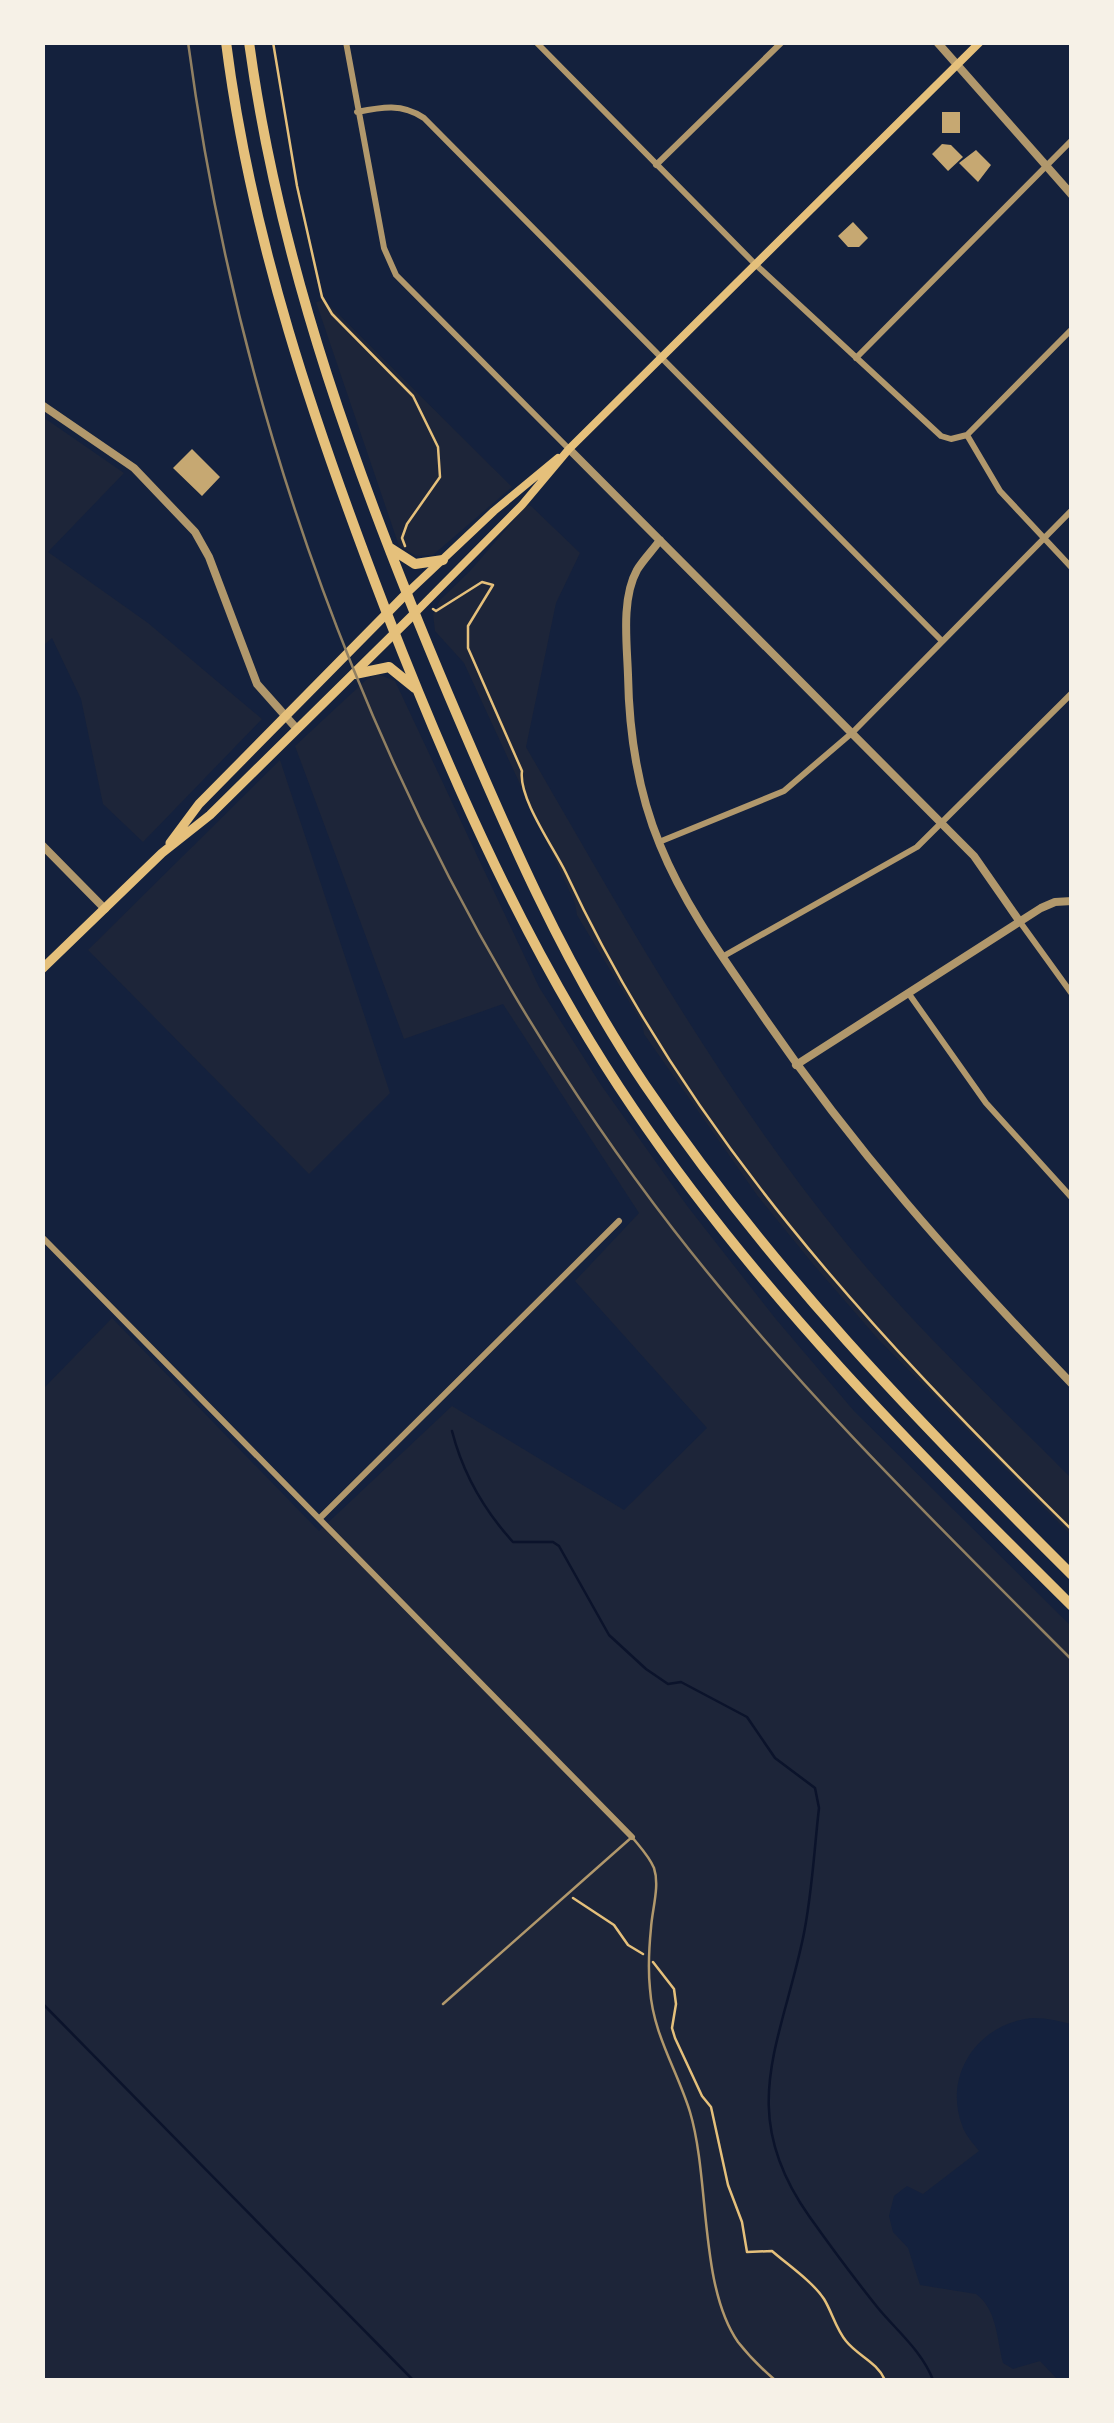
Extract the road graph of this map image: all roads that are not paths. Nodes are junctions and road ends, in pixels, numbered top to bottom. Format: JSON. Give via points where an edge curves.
{"nodes":[{"id":1,"x":226,"y":42,"type":"edge"},
{"id":2,"x":249,"y":42,"type":"edge"},
{"id":3,"x":346,"y":42,"type":"edge"},
{"id":4,"x":782,"y":42,"type":"edge"},
{"id":5,"x":937,"y":42,"type":"edge"},
{"id":6,"x":980,"y":42,"type":"edge"},
{"id":7,"x":538,"y":43,"type":"edge"},
{"id":8,"x":957,"y":65,"type":"junction"},
{"id":9,"x":357,"y":112,"type":"junction"},
{"id":10,"x":1072,"y":140,"type":"edge"},
{"id":11,"x":656,"y":165,"type":"junction"},
{"id":12,"x":1046,"y":166,"type":"junction"},
{"id":13,"x":1072,"y":195,"type":"edge"},
{"id":14,"x":754,"y":264,"type":"junction"},
{"id":15,"x":1072,"y":329,"type":"edge"},
{"id":16,"x":662,"y":356,"type":"junction"},
{"id":17,"x":856,"y":358,"type":"junction"},
{"id":18,"x":42,"y":405,"type":"edge"},
{"id":19,"x":967,"y":435,"type":"junction"},
{"id":20,"x":569,"y":449,"type":"junction"},
{"id":21,"x":1072,"y":510,"type":"edge"},
{"id":22,"x":1042,"y":539,"type":"junction"},
{"id":23,"x":660,"y":540,"type":"junction"},
{"id":24,"x":386,"y":544,"type":"junction"},
{"id":25,"x":443,"y":560,"type":"junction"},
{"id":26,"x":1072,"y":568,"type":"edge"},
{"id":27,"x":406,"y":594,"type":"junction"},
{"id":28,"x":387,"y":612,"type":"junction"},
{"id":29,"x":414,"y":614,"type":"junction"},
{"id":30,"x":395,"y":634,"type":"junction"},
{"id":31,"x":941,"y":640,"type":"junction"},
{"id":32,"x":355,"y":674,"type":"junction"},
{"id":33,"x":1072,"y":692,"type":"edge"},
{"id":34,"x":420,"y":694,"type":"junction"},
{"id":35,"x":284,"y":716,"type":"junction"},
{"id":36,"x":298,"y":729,"type":"junction"},
{"id":37,"x":853,"y":732,"type":"junction"},
{"id":38,"x":942,"y":823,"type":"junction"},
{"id":39,"x":658,"y":842,"type":"junction"},
{"id":40,"x":42,"y":845,"type":"edge"},
{"id":41,"x":162,"y":853,"type":"junction"},
{"id":42,"x":1072,"y":901,"type":"edge"},
{"id":43,"x":105,"y":909,"type":"junction"},
{"id":44,"x":1020,"y":922,"type":"junction"},
{"id":45,"x":722,"y":957,"type":"junction"},
{"id":46,"x":42,"y":970,"type":"edge"},
{"id":47,"x":909,"y":994,"type":"junction"},
{"id":48,"x":1072,"y":994,"type":"edge"},
{"id":49,"x":796,"y":1064,"type":"junction"},
{"id":50,"x":1072,"y":1198,"type":"edge"},
{"id":51,"x":618,"y":1222,"type":"dead end"},
{"id":52,"x":42,"y":1237,"type":"edge"},
{"id":53,"x":1072,"y":1384,"type":"edge"},
{"id":54,"x":320,"y":1518,"type":"junction"},
{"id":55,"x":1072,"y":1575,"type":"edge"},
{"id":56,"x":1072,"y":1606,"type":"edge"},
{"id":57,"x":632,"y":1837,"type":"junction"},
{"id":58,"x":444,"y":2004,"type":"dead end"},
{"id":59,"x":775,"y":2380,"type":"edge"}],
"edges":[{"from":1,"to":28,"type":"highway","via":[[247,173],[281,310]]},
{"from":2,"to":24,"type":"highway","via":[[292,259]]},
{"from":3,"to":9,"type":"street"},
{"from":4,"to":11,"type":"street"},
{"from":5,"to":8,"type":"street"},
{"from":6,"to":8,"type":"main road"},
{"from":7,"to":11,"type":"street"},
{"from":8,"to":12,"type":"street"},
{"from":8,"to":14,"type":"main road"},
{"from":9,"to":16,"type":"street","via":[[389,105],[424,118]]},
{"from":9,"to":20,"type":"street","via":[[384,248],[396,275]]},
{"from":10,"to":12,"type":"street"},
{"from":11,"to":14,"type":"street"},
{"from":12,"to":13,"type":"street"},
{"from":12,"to":17,"type":"street"},
{"from":14,"to":16,"type":"main road"},
{"from":14,"to":17,"type":"street"},
{"from":15,"to":19,"type":"street"},
{"from":16,"to":20,"type":"main road"},
{"from":16,"to":31,"type":"street"},
{"from":17,"to":19,"type":"street","via":[[942,436]]},
{"from":18,"to":35,"type":"street","via":[[134,468],[195,532],[255,681]]},
{"from":19,"to":22,"type":"street","via":[[1000,491]]},
{"from":20,"to":23,"type":"street"},
{"from":20,"to":25,"type":"main road"},
{"from":20,"to":29,"type":"main road"},
{"from":21,"to":22,"type":"street"},
{"from":22,"to":26,"type":"street"},
{"from":22,"to":31,"type":"street"},
{"from":23,"to":37,"type":"street"},
{"from":23,"to":39,"type":"street","via":[[636,572],[626,640],[631,729]]},
{"from":24,"to":25,"type":"highway","via":[[410,562]]},
{"from":24,"to":27,"type":"highway"},
{"from":25,"to":27,"type":"main road"},
{"from":27,"to":28,"type":"main road"},
{"from":27,"to":29,"type":"highway"},
{"from":28,"to":30,"type":"highway"},
{"from":28,"to":35,"type":"main road"},
{"from":29,"to":30,"type":"main road"},
{"from":29,"to":55,"type":"highway","via":[[550,922],[648,1089],[813,1306]]},
{"from":30,"to":32,"type":"main road"},
{"from":30,"to":34,"type":"highway"},
{"from":31,"to":37,"type":"street"},
{"from":32,"to":34,"type":"highway","via":[[389,667]]},
{"from":32,"to":36,"type":"main road"},
{"from":33,"to":38,"type":"street"},
{"from":34,"to":56,"type":"highway","via":[[536,946],[596,1052],[672,1164],[806,1333]]},
{"from":35,"to":36,"type":"street"},
{"from":35,"to":41,"type":"main road"},
{"from":36,"to":41,"type":"main road"},
{"from":37,"to":38,"type":"street"},
{"from":37,"to":39,"type":"street","via":[[784,791]]},
{"from":38,"to":44,"type":"street"},
{"from":38,"to":45,"type":"street","via":[[916,847]]},
{"from":39,"to":45,"type":"street"},
{"from":40,"to":43,"type":"street"},
{"from":41,"to":43,"type":"main road"},
{"from":42,"to":44,"type":"street","via":[[1055,902]]},
{"from":43,"to":46,"type":"main road"},
{"from":44,"to":47,"type":"street"},
{"from":44,"to":48,"type":"street"},
{"from":45,"to":49,"type":"street"},
{"from":47,"to":49,"type":"street"},
{"from":47,"to":50,"type":"street","via":[[986,1103]]},
{"from":49,"to":53,"type":"street","via":[[916,1218]]},
{"from":51,"to":54,"type":"street"},
{"from":52,"to":54,"type":"street"},
{"from":54,"to":57,"type":"street"},
{"from":57,"to":58,"type":"lane"},
{"from":57,"to":59,"type":"lane","via":[[656,1878],[654,2019],[696,2136],[712,2262],[727,2321]]}]}
